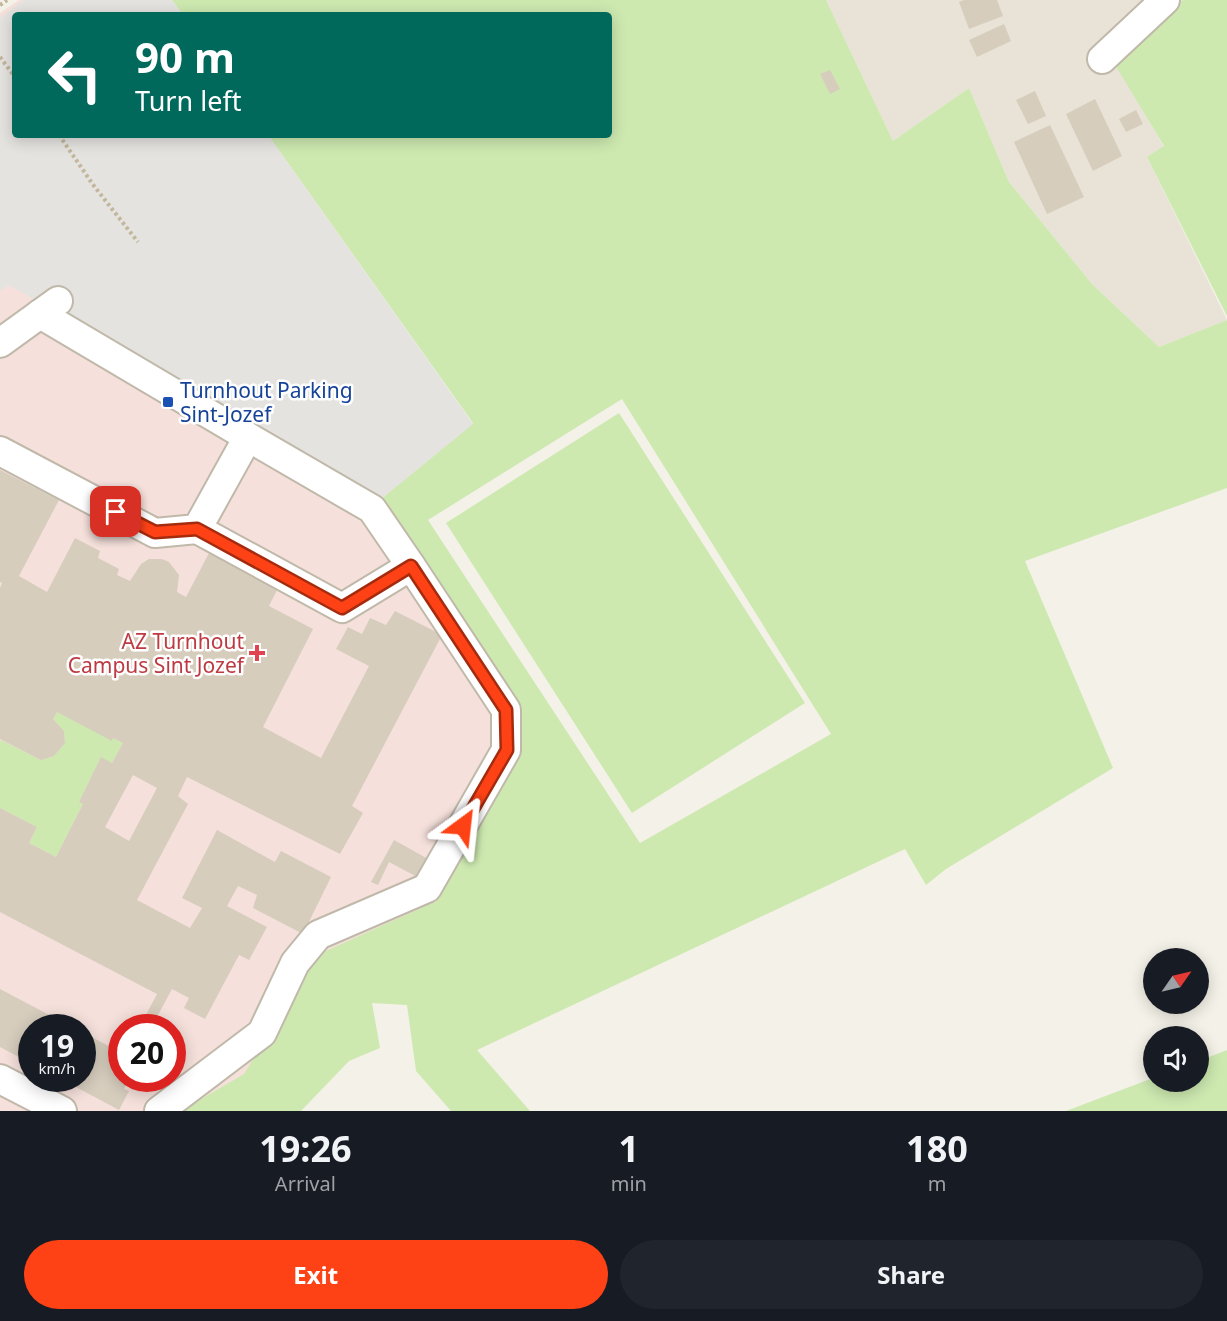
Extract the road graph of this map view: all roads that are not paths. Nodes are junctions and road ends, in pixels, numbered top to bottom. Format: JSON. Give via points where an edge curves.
{"nodes":[{"id":1,"x":1165,"y":0,"type":"edge"},
{"id":2,"x":1102,"y":59,"type":"dead end"},
{"id":3,"x":0,"y":343,"type":"edge"},
{"id":4,"x":253,"y":440,"type":"junction"},
{"id":5,"x":0,"y":451,"type":"edge"},
{"id":6,"x":339,"y":473,"type":"dead end"},
{"id":7,"x":197,"y":529,"type":"junction"},
{"id":8,"x":411,"y":566,"type":"junction"},
{"id":9,"x":0,"y":1079,"type":"edge"},
{"id":10,"x":62,"y":1111,"type":"edge"},
{"id":11,"x":159,"y":1111,"type":"edge"}],
"edges":[{"from":1,"to":2,"type":"lane"},
{"from":3,"to":4,"type":"lane","via":[[49,308]]},
{"from":4,"to":6,"type":"lane","via":[[306,453]]},
{"from":4,"to":7,"type":"lane"},
{"from":4,"to":8,"type":"lane","via":[[372,509]]},
{"from":5,"to":7,"type":"lane","via":[[155,532]]},
{"from":7,"to":8,"type":"lane","via":[[342,608]]},
{"from":8,"to":11,"type":"lane","via":[[506,710],[507,750],[426,888],[318,935],[295,963],[262,1033]]},
{"from":9,"to":10,"type":"lane"}]}
